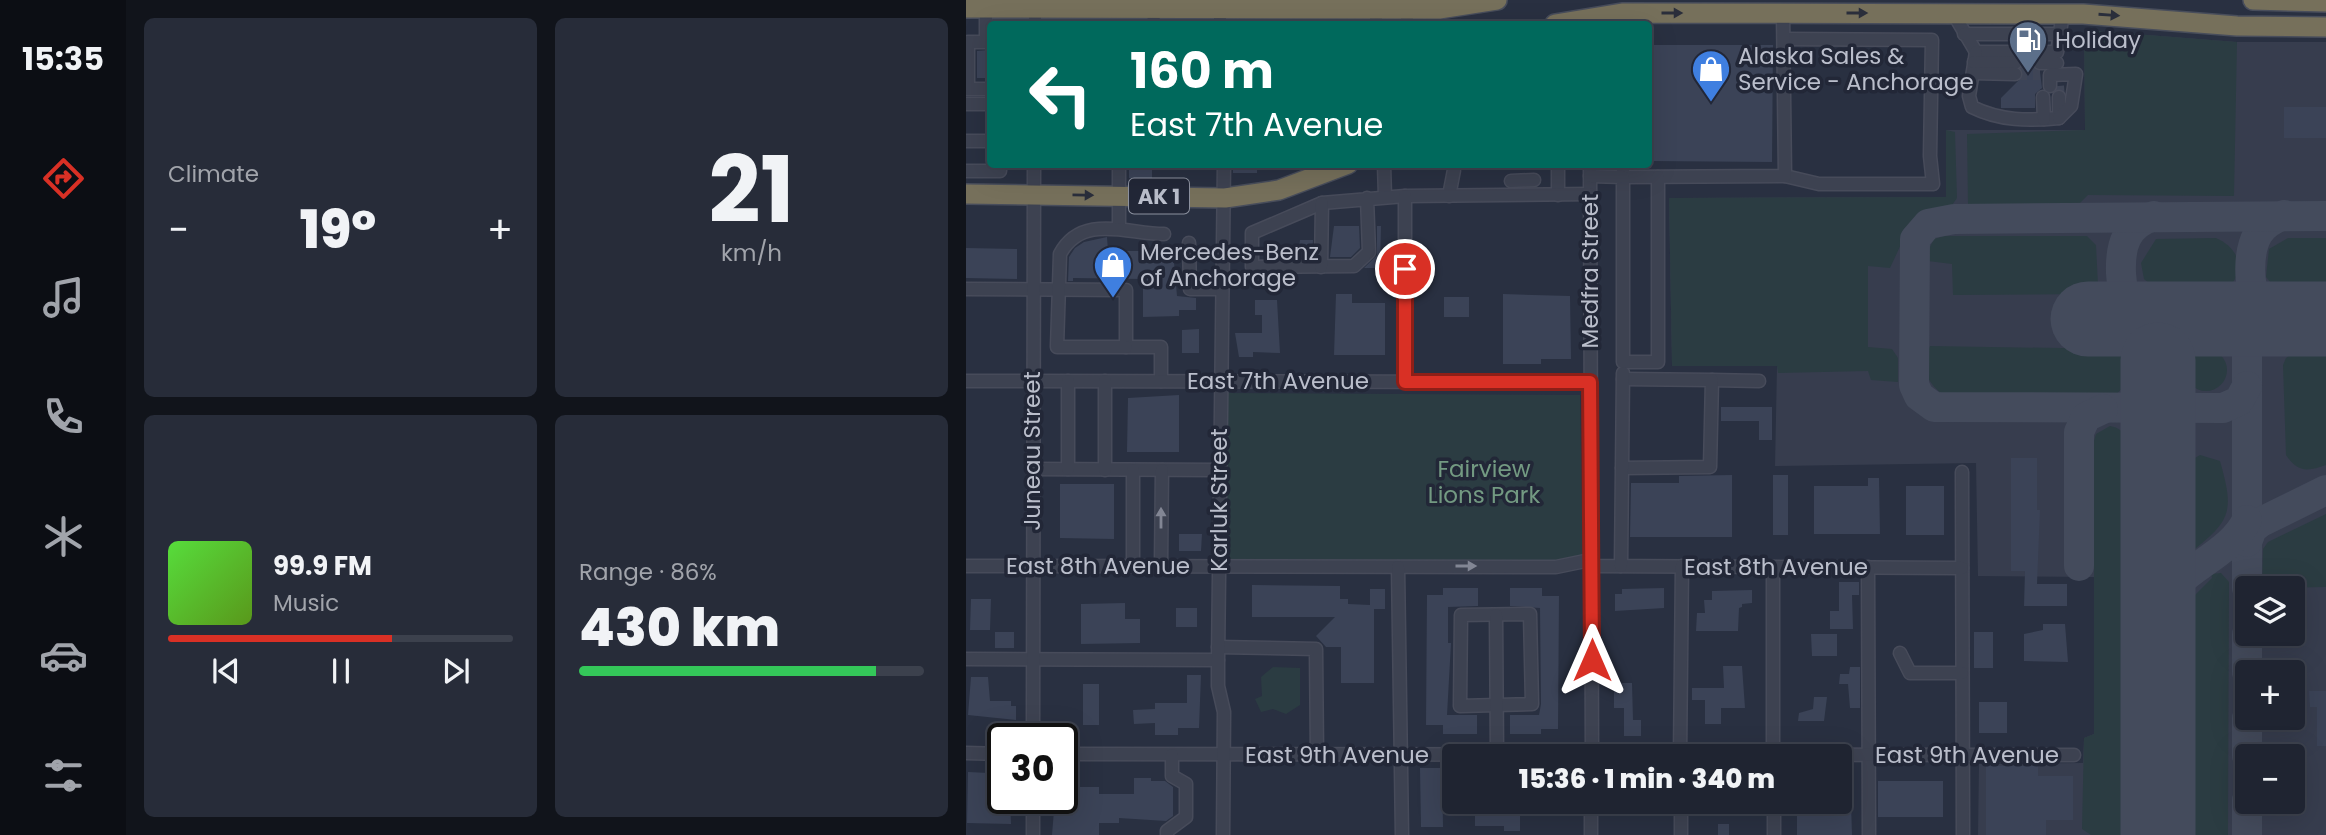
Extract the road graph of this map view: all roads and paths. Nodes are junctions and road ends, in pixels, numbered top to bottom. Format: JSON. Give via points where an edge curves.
{"nodes":[{"id":1,"x":1497,"y":0,"type":"edge"},
{"id":2,"x":2253,"y":0,"type":"edge"},
{"id":3,"x":2286,"y":1,"type":"edge"},
{"id":4,"x":2319,"y":1,"type":"edge"},
{"id":5,"x":1088,"y":4,"type":"edge"},
{"id":6,"x":1349,"y":5,"type":"edge"},
{"id":7,"x":966,"y":8,"type":"edge"},
{"id":8,"x":986,"y":8,"type":"junction"},
{"id":9,"x":1035,"y":11,"type":"edge"},
{"id":10,"x":1145,"y":11,"type":"edge"},
{"id":11,"x":1220,"y":11,"type":"edge"},
{"id":12,"x":1786,"y":13,"type":"junction"},
{"id":13,"x":1953,"y":13,"type":"junction"},
{"id":14,"x":2063,"y":13,"type":"junction"},
{"id":15,"x":1376,"y":17,"type":"edge"},
{"id":16,"x":1407,"y":17,"type":"edge"},
{"id":17,"x":1622,"y":19,"type":"edge"},
{"id":18,"x":1595,"y":21,"type":"edge"},
{"id":19,"x":2326,"y":27,"type":"edge"},
{"id":20,"x":1964,"y":34,"type":"junction"},
{"id":21,"x":2059,"y":34,"type":"junction"},
{"id":22,"x":1784,"y":39,"type":"junction"},
{"id":23,"x":1974,"y":62,"type":"junction"},
{"id":24,"x":2049,"y":77,"type":"junction"},
{"id":25,"x":987,"y":89,"type":"edge"},
{"id":26,"x":966,"y":104,"type":"edge"},
{"id":27,"x":987,"y":104,"type":"edge"},
{"id":28,"x":2051,"y":119,"type":"junction"},
{"id":29,"x":966,"y":141,"type":"edge"},
{"id":30,"x":987,"y":141,"type":"edge"},
{"id":31,"x":1000,"y":168,"type":"edge"},
{"id":32,"x":1034,"y":168,"type":"edge"},
{"id":33,"x":1119,"y":168,"type":"edge"},
{"id":34,"x":1224,"y":168,"type":"edge"},
{"id":35,"x":1337,"y":168,"type":"edge"},
{"id":36,"x":1384,"y":168,"type":"edge"},
{"id":37,"x":1558,"y":168,"type":"edge"},
{"id":38,"x":1454,"y":170,"type":"dead end"},
{"id":39,"x":1590,"y":170,"type":"edge"},
{"id":40,"x":966,"y":171,"type":"edge"},
{"id":41,"x":1623,"y":171,"type":"edge"},
{"id":42,"x":1651,"y":173,"type":"edge"},
{"id":43,"x":1785,"y":176,"type":"junction"},
{"id":44,"x":1534,"y":180,"type":"dead end"},
{"id":45,"x":1511,"y":181,"type":"dead end"},
{"id":46,"x":966,"y":194,"type":"edge"},
{"id":47,"x":1034,"y":194,"type":"junction"},
{"id":48,"x":1590,"y":194,"type":"junction"},
{"id":49,"x":1119,"y":195,"type":"junction"},
{"id":50,"x":1449,"y":195,"type":"junction"},
{"id":51,"x":1558,"y":195,"type":"junction"},
{"id":52,"x":1405,"y":196,"type":"junction"},
{"id":53,"x":1385,"y":197,"type":"junction"},
{"id":54,"x":1225,"y":198,"type":"junction"},
{"id":55,"x":1367,"y":198,"type":"junction"},
{"id":56,"x":1322,"y":203,"type":"junction"},
{"id":57,"x":1119,"y":228,"type":"junction"},
{"id":58,"x":1164,"y":234,"type":"dead end"},
{"id":59,"x":1189,"y":243,"type":"dead end"},
{"id":60,"x":1321,"y":267,"type":"junction"},
{"id":61,"x":966,"y":289,"type":"edge"},
{"id":62,"x":1032,"y":289,"type":"junction"},
{"id":63,"x":1223,"y":289,"type":"junction"},
{"id":64,"x":1057,"y":290,"type":"junction"},
{"id":65,"x":1126,"y":347,"type":"junction"},
{"id":66,"x":1623,"y":362,"type":"junction"},
{"id":67,"x":1623,"y":379,"type":"junction"},
{"id":68,"x":1712,"y":380,"type":"junction"},
{"id":69,"x":966,"y":381,"type":"edge"},
{"id":70,"x":1031,"y":381,"type":"junction"},
{"id":71,"x":1068,"y":381,"type":"junction"},
{"id":72,"x":1105,"y":381,"type":"junction"},
{"id":73,"x":1161,"y":381,"type":"junction"},
{"id":74,"x":1220,"y":381,"type":"junction"},
{"id":75,"x":1759,"y":381,"type":"dead end"},
{"id":76,"x":1405,"y":382,"type":"junction"},
{"id":77,"x":1590,"y":382,"type":"junction"},
{"id":78,"x":1622,"y":468,"type":"junction"},
{"id":79,"x":1032,"y":469,"type":"junction"},
{"id":80,"x":1068,"y":469,"type":"junction"},
{"id":81,"x":1105,"y":470,"type":"junction"},
{"id":82,"x":1133,"y":470,"type":"junction"},
{"id":83,"x":1162,"y":470,"type":"junction"},
{"id":84,"x":1219,"y":470,"type":"junction"},
{"id":85,"x":1962,"y":472,"type":"dead end"},
{"id":86,"x":966,"y":566,"type":"edge"},
{"id":87,"x":1033,"y":566,"type":"junction"},
{"id":88,"x":1133,"y":566,"type":"junction"},
{"id":89,"x":1161,"y":566,"type":"junction"},
{"id":90,"x":1219,"y":566,"type":"junction"},
{"id":91,"x":1591,"y":566,"type":"junction"},
{"id":92,"x":1621,"y":566,"type":"junction"},
{"id":93,"x":1682,"y":566,"type":"junction"},
{"id":94,"x":1398,"y":567,"type":"junction"},
{"id":95,"x":1773,"y":567,"type":"junction"},
{"id":96,"x":1868,"y":567,"type":"junction"},
{"id":97,"x":1962,"y":568,"type":"junction"},
{"id":98,"x":1496,"y":615,"type":"junction"},
{"id":99,"x":1900,"y":653,"type":"dead end"},
{"id":100,"x":1218,"y":654,"type":"junction"},
{"id":101,"x":966,"y":659,"type":"edge"},
{"id":102,"x":1033,"y":659,"type":"junction"},
{"id":103,"x":1962,"y":673,"type":"junction"},
{"id":104,"x":1497,"y":705,"type":"junction"},
{"id":105,"x":1033,"y":723,"type":"edge"},
{"id":106,"x":1497,"y":744,"type":"edge"},
{"id":107,"x":1592,"y":744,"type":"edge"},
{"id":108,"x":1680,"y":744,"type":"edge"},
{"id":109,"x":1773,"y":744,"type":"edge"},
{"id":110,"x":966,"y":753,"type":"edge"},
{"id":111,"x":987,"y":754,"type":"edge"},
{"id":112,"x":1078,"y":754,"type":"edge"},
{"id":113,"x":1172,"y":754,"type":"junction"},
{"id":114,"x":1224,"y":754,"type":"junction"},
{"id":115,"x":1317,"y":754,"type":"junction"},
{"id":116,"x":1402,"y":754,"type":"junction"},
{"id":117,"x":1442,"y":754,"type":"edge"},
{"id":118,"x":1852,"y":754,"type":"edge"},
{"id":119,"x":1869,"y":754,"type":"junction"},
{"id":120,"x":1962,"y":754,"type":"junction"},
{"id":121,"x":2074,"y":754,"type":"dead end"},
{"id":122,"x":1033,"y":814,"type":"edge"},
{"id":123,"x":1591,"y":814,"type":"edge"},
{"id":124,"x":1681,"y":814,"type":"edge"},
{"id":125,"x":1773,"y":814,"type":"edge"},
{"id":126,"x":1033,"y":835,"type":"edge"},
{"id":127,"x":1167,"y":835,"type":"edge"},
{"id":128,"x":1223,"y":835,"type":"edge"},
{"id":129,"x":1402,"y":835,"type":"edge"},
{"id":130,"x":1591,"y":835,"type":"edge"},
{"id":131,"x":1681,"y":835,"type":"edge"},
{"id":132,"x":1774,"y":835,"type":"edge"},
{"id":133,"x":1869,"y":835,"type":"edge"},
{"id":134,"x":1962,"y":835,"type":"edge"}],
"edges":[{"from":1,"to":16,"type":"highway"},
{"from":2,"to":3,"type":"highway"},
{"from":3,"to":4,"type":"highway"},
{"from":5,"to":9,"type":"highway"},
{"from":5,"to":10,"type":"highway"},
{"from":6,"to":11,"type":"highway"},
{"from":6,"to":15,"type":"highway"},
{"from":7,"to":8,"type":"highway"},
{"from":8,"to":9,"type":"highway"},
{"from":8,"to":25,"type":"street","via":[[986,42],[968,42],[968,89]]},
{"from":10,"to":11,"type":"highway"},
{"from":12,"to":13,"type":"highway","one_way":true},
{"from":17,"to":12,"type":"highway","one_way":true},
{"from":12,"to":22,"type":"street"},
{"from":13,"to":14,"type":"highway"},
{"from":13,"to":20,"type":"street"},
{"from":14,"to":19,"type":"highway","one_way":true,"via":[[2237,26]]},
{"from":14,"to":21,"type":"street"},
{"from":15,"to":16,"type":"highway"},
{"from":17,"to":18,"type":"highway"},
{"from":20,"to":21,"type":"street"},
{"from":20,"to":23,"type":"street"},
{"from":21,"to":24,"type":"street"},
{"from":22,"to":43,"type":"street"},
{"from":22,"to":43,"type":"street","via":[[1932,40],[1933,184],[1819,184]]},
{"from":23,"to":23,"type":"street","via":[[2015,63]]},
{"from":23,"to":28,"type":"street","via":[[1972,107],[1990,116]]},
{"from":24,"to":28,"type":"street"},
{"from":24,"to":28,"type":"street","via":[[2076,74],[2071,106]]},
{"from":26,"to":27,"type":"street"},
{"from":29,"to":30,"type":"street"},
{"from":31,"to":40,"type":"street"},
{"from":32,"to":47,"type":"street","name":"Juneau Street"},
{"from":33,"to":49,"type":"street"},
{"from":34,"to":54,"type":"street","name":"Karluk Street"},
{"from":35,"to":54,"type":"highway","number":"AK 1","via":[[1279,190]]},
{"from":36,"to":53,"type":"street"},
{"from":37,"to":51,"type":"street"},
{"from":38,"to":50,"type":"street"},
{"from":39,"to":41,"type":"street"},
{"from":39,"to":48,"type":"street","name":"Medfra Street"},
{"from":41,"to":42,"type":"street"},
{"from":41,"to":66,"type":"street"},
{"from":42,"to":43,"type":"street"},
{"from":42,"to":66,"type":"street","via":[[1658,362]]},
{"from":44,"to":45,"type":"street"},
{"from":46,"to":47,"type":"highway","number":"AK 1"},
{"from":47,"to":49,"type":"highway","number":"AK 1","one_way":true},
{"from":47,"to":62,"type":"street","name":"Juneau Street"},
{"from":48,"to":51,"type":"street"},
{"from":48,"to":77,"type":"street","name":"Medfra Street"},
{"from":49,"to":54,"type":"highway","number":"AK 1"},
{"from":49,"to":57,"type":"street"},
{"from":50,"to":51,"type":"street"},
{"from":50,"to":52,"type":"street"},
{"from":52,"to":53,"type":"street"},
{"from":52,"to":76,"type":"street"},
{"from":53,"to":55,"type":"street"},
{"from":54,"to":63,"type":"street","name":"Karluk Street"},
{"from":55,"to":56,"type":"street"},
{"from":55,"to":60,"type":"street","via":[[1369,252],[1354,266]]},
{"from":56,"to":60,"type":"street"},
{"from":56,"to":60,"type":"street","via":[[1252,233],[1252,267]]},
{"from":57,"to":58,"type":"street","via":[[1135,234]]},
{"from":57,"to":64,"type":"street","via":[[1088,230],[1065,244],[1058,263]]},
{"from":59,"to":63,"type":"street","via":[[1190,289]]},
{"from":61,"to":62,"type":"street"},
{"from":62,"to":64,"type":"street"},
{"from":62,"to":70,"type":"street","name":"Juneau Street"},
{"from":63,"to":74,"type":"street","name":"Karluk Street"},
{"from":64,"to":65,"type":"street","via":[[1126,290]]},
{"from":64,"to":65,"type":"street","via":[[1057,347]]},
{"from":65,"to":73,"type":"street","via":[[1161,347]]},
{"from":66,"to":67,"type":"street"},
{"from":67,"to":68,"type":"street"},
{"from":67,"to":78,"type":"street"},
{"from":68,"to":75,"type":"street"},
{"from":68,"to":78,"type":"street","via":[[1710,467]]},
{"from":69,"to":70,"type":"street","name":"East 7th Avenue"},
{"from":70,"to":71,"type":"street","name":"East 7th Avenue"},
{"from":70,"to":79,"type":"street","name":"Juneau Street"},
{"from":71,"to":72,"type":"street","name":"East 7th Avenue"},
{"from":71,"to":80,"type":"street"},
{"from":72,"to":73,"type":"street","name":"East 7th Avenue"},
{"from":72,"to":81,"type":"street"},
{"from":73,"to":74,"type":"street","name":"East 7th Avenue"},
{"from":74,"to":76,"type":"street","name":"East 7th Avenue"},
{"from":74,"to":84,"type":"street","name":"Karluk Street"},
{"from":76,"to":77,"type":"street","name":"East 7th Avenue"},
{"from":77,"to":91,"type":"street","name":"Medfra Street"},
{"from":78,"to":92,"type":"street"},
{"from":79,"to":80,"type":"street"},
{"from":79,"to":87,"type":"street","name":"Juneau Street"},
{"from":80,"to":81,"type":"street"},
{"from":81,"to":82,"type":"street"},
{"from":82,"to":83,"type":"street"},
{"from":82,"to":88,"type":"street"},
{"from":83,"to":84,"type":"street"},
{"from":89,"to":83,"type":"street","one_way":true},
{"from":84,"to":90,"type":"street","name":"Karluk Street"},
{"from":85,"to":97,"type":"street"},
{"from":86,"to":87,"type":"street","name":"East 8th Avenue"},
{"from":87,"to":88,"type":"street","name":"East 8th Avenue"},
{"from":87,"to":102,"type":"street","name":"Juneau Street"},
{"from":88,"to":89,"type":"street","name":"East 8th Avenue"},
{"from":89,"to":90,"type":"street","name":"East 8th Avenue"},
{"from":90,"to":94,"type":"street","name":"East 8th Avenue"},
{"from":90,"to":100,"type":"street","name":"Karluk Street"},
{"from":91,"to":92,"type":"street","name":"East 8th Avenue"},
{"from":94,"to":91,"type":"street","name":"East 8th Avenue","one_way":true,"via":[[1556,567],[1585,561]]},
{"from":91,"to":107,"type":"street","name":"Medfra Street"},
{"from":92,"to":93,"type":"street","name":"East 8th Avenue"},
{"from":93,"to":95,"type":"street","name":"East 8th Avenue"},
{"from":93,"to":108,"type":"street"},
{"from":94,"to":116,"type":"street"},
{"from":95,"to":96,"type":"street","name":"East 8th Avenue"},
{"from":95,"to":109,"type":"street"},
{"from":96,"to":97,"type":"street","name":"East 8th Avenue"},
{"from":96,"to":119,"type":"street"},
{"from":97,"to":103,"type":"street"},
{"from":98,"to":104,"type":"street"},
{"from":98,"to":104,"type":"street","via":[[1530,614],[1532,704]]},
{"from":98,"to":104,"type":"street","via":[[1461,615],[1460,705]]},
{"from":99,"to":103,"type":"street","via":[[1910,673]]},
{"from":100,"to":102,"type":"street"},
{"from":100,"to":114,"type":"street","name":"Karluk Street"},
{"from":100,"to":115,"type":"street","via":[[1316,649]]},
{"from":101,"to":102,"type":"street"},
{"from":102,"to":105,"type":"street","name":"Juneau Street"},
{"from":103,"to":120,"type":"street"},
{"from":104,"to":106,"type":"street"},
{"from":110,"to":111,"type":"street"},
{"from":112,"to":113,"type":"street","name":"East 9th Avenue"},
{"from":113,"to":114,"type":"street","name":"East 9th Avenue"},
{"from":113,"to":127,"type":"street","via":[[1172,776],[1186,784],[1186,817]]},
{"from":114,"to":115,"type":"street","name":"East 9th Avenue"},
{"from":114,"to":128,"type":"street","name":"Karluk Street"},
{"from":115,"to":116,"type":"street","name":"East 9th Avenue"},
{"from":116,"to":117,"type":"street","name":"East 9th Avenue"},
{"from":116,"to":129,"type":"street"},
{"from":118,"to":119,"type":"street","name":"East 9th Avenue"},
{"from":119,"to":120,"type":"street","name":"East 9th Avenue"},
{"from":119,"to":133,"type":"street"},
{"from":120,"to":121,"type":"street","name":"East 9th Avenue"},
{"from":120,"to":134,"type":"street"},
{"from":122,"to":126,"type":"street"},
{"from":123,"to":130,"type":"street"},
{"from":124,"to":131,"type":"street"},
{"from":125,"to":132,"type":"street"}]}
